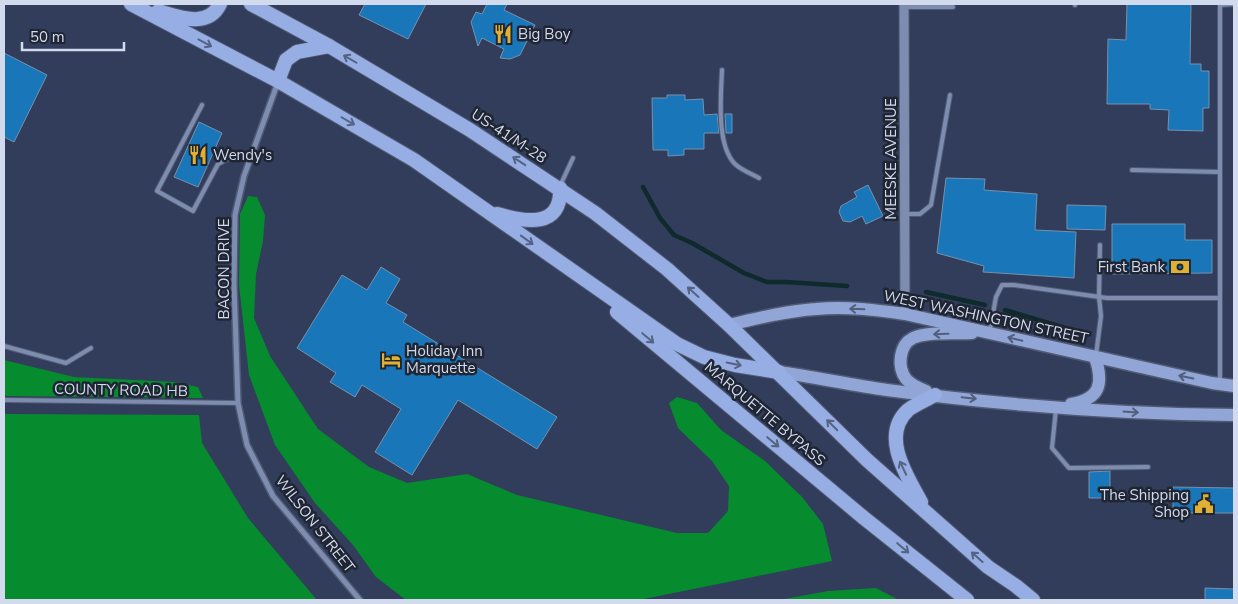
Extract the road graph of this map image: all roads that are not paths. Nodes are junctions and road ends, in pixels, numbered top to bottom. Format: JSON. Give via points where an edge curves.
{"nodes":[{"id":1,"x":131,"y":4,"type":"edge"},
{"id":2,"x":136,"y":4,"type":"edge"},
{"id":3,"x":220,"y":4,"type":"edge"},
{"id":4,"x":251,"y":4,"type":"edge"},
{"id":5,"x":1220,"y":4,"type":"edge"},
{"id":6,"x":1234,"y":4,"type":"edge"},
{"id":7,"x":904,"y":5,"type":"edge"},
{"id":8,"x":953,"y":7,"type":"dead end"},
{"id":9,"x":329,"y":46,"type":"junction"},
{"id":10,"x":722,"y":70,"type":"dead end"},
{"id":11,"x":278,"y":81,"type":"junction"},
{"id":12,"x":950,"y":95,"type":"dead end"},
{"id":13,"x":202,"y":105,"type":"dead end"},
{"id":14,"x":573,"y":158,"type":"dead end"},
{"id":15,"x":250,"y":160,"type":"junction"},
{"id":16,"x":1132,"y":170,"type":"dead end"},
{"id":17,"x":1220,"y":172,"type":"junction"},
{"id":18,"x":759,"y":178,"type":"dead end"},
{"id":19,"x":560,"y":188,"type":"junction"},
{"id":20,"x":487,"y":211,"type":"junction"},
{"id":21,"x":905,"y":214,"type":"junction"},
{"id":22,"x":1100,"y":246,"type":"dead end"},
{"id":23,"x":543,"y":251,"type":"junction"},
{"id":24,"x":1099,"y":297,"type":"junction"},
{"id":25,"x":1219,"y":298,"type":"junction"},
{"id":26,"x":905,"y":314,"type":"junction"},
{"id":27,"x":729,"y":324,"type":"junction"},
{"id":28,"x":990,"y":333,"type":"junction"},
{"id":29,"x":4,"y":346,"type":"edge"},
{"id":30,"x":92,"y":348,"type":"dead end"},
{"id":31,"x":1095,"y":357,"type":"junction"},
{"id":32,"x":779,"y":372,"type":"junction"},
{"id":33,"x":1220,"y":384,"type":"junction"},
{"id":34,"x":1234,"y":386,"type":"edge"},
{"id":35,"x":935,"y":395,"type":"junction"},
{"id":36,"x":4,"y":400,"type":"edge"},
{"id":37,"x":238,"y":403,"type":"junction"},
{"id":38,"x":1056,"y":407,"type":"junction"},
{"id":39,"x":1234,"y":415,"type":"edge"},
{"id":40,"x":1148,"y":467,"type":"dead end"},
{"id":41,"x":926,"y":511,"type":"junction"},
{"id":42,"x":360,"y":600,"type":"edge"},
{"id":43,"x":967,"y":600,"type":"edge"},
{"id":44,"x":1033,"y":600,"type":"edge"}],
"edges":[{"from":1,"to":11,"type":"highway","one_way":true},
{"from":2,"to":3,"type":"highway","via":[[199,20],[208,18]]},
{"from":4,"to":9,"type":"highway","name":"US-41/M-28"},
{"from":5,"to":6,"type":"lane"},
{"from":5,"to":17,"type":"lane"},
{"from":7,"to":8,"type":"lane"},
{"from":7,"to":21,"type":"street","name":"MEESKE AVENUE"},
{"from":9,"to":11,"type":"highway","via":[[297,52],[286,60]]},
{"from":19,"to":9,"type":"highway","name":"US-41/M-28","one_way":true},
{"from":10,"to":18,"type":"lane","via":[[722,127],[728,154],[736,166]]},
{"from":11,"to":15,"type":"street","name":"BACON DRIVE"},
{"from":11,"to":20,"type":"highway","one_way":true,"via":[[414,160]]},
{"from":12,"to":21,"type":"lane","via":[[931,205],[920,214]]},
{"from":13,"to":15,"type":"lane","via":[[158,191],[193,211],[218,164],[229,158]]},
{"from":14,"to":19,"type":"lane"},
{"from":15,"to":37,"type":"street","name":"BACON DRIVE","via":[[235,215]]},
{"from":16,"to":17,"type":"lane"},
{"from":17,"to":25,"type":"lane"},
{"from":19,"to":20,"type":"highway","via":[[558,207],[545,218],[526,221]]},
{"from":27,"to":19,"type":"highway","name":"US-41/M-28","one_way":true,"via":[[667,269]]},
{"from":20,"to":23,"type":"highway","one_way":true},
{"from":21,"to":26,"type":"street","name":"MEESKE AVENUE"},
{"from":22,"to":24,"type":"lane"},
{"from":23,"to":32,"type":"highway","one_way":true,"via":[[677,344],[735,365]]},
{"from":23,"to":43,"type":"highway","name":"MARQUETTE BYPASS","one_way":true},
{"from":24,"to":25,"type":"lane"},
{"from":24,"to":28,"type":"lane","via":[[1002,285],[996,297]]},
{"from":24,"to":31,"type":"lane","via":[[1101,316]]},
{"from":25,"to":33,"type":"lane"},
{"from":26,"to":27,"type":"main road","name":"WEST WASHINGTON STREET","one_way":true,"via":[[861,308],[818,309],[784,312]]},
{"from":26,"to":28,"type":"main road","name":"WEST WASHINGTON STREET"},
{"from":27,"to":32,"type":"highway"},
{"from":31,"to":28,"type":"main road","name":"WEST WASHINGTON STREET","one_way":true},
{"from":28,"to":35,"type":"main road","one_way":true,"via":[[921,335],[907,342],[900,363],[906,379]]},
{"from":29,"to":30,"type":"lane","via":[[66,363]]},
{"from":33,"to":31,"type":"main road","name":"WEST WASHINGTON STREET","one_way":true},
{"from":31,"to":38,"type":"main road","via":[[1099,377],[1094,395],[1083,402]]},
{"from":32,"to":35,"type":"main road"},
{"from":41,"to":32,"type":"highway","one_way":true,"via":[[867,460]]},
{"from":33,"to":34,"type":"main road","name":"WEST WASHINGTON STREET"},
{"from":35,"to":38,"type":"main road","one_way":true},
{"from":41,"to":35,"type":"highway","one_way":true,"via":[[902,466],[896,440],[904,415]]},
{"from":36,"to":37,"type":"lane","name":"COUNTY ROAD HB"},
{"from":37,"to":42,"type":"street","name":"WILSON STREET","via":[[247,445],[273,496]]},
{"from":38,"to":39,"type":"main road","one_way":true},
{"from":38,"to":40,"type":"lane","via":[[1052,448],[1069,468]]},
{"from":44,"to":41,"type":"highway","one_way":true,"via":[[988,567]]}]}
